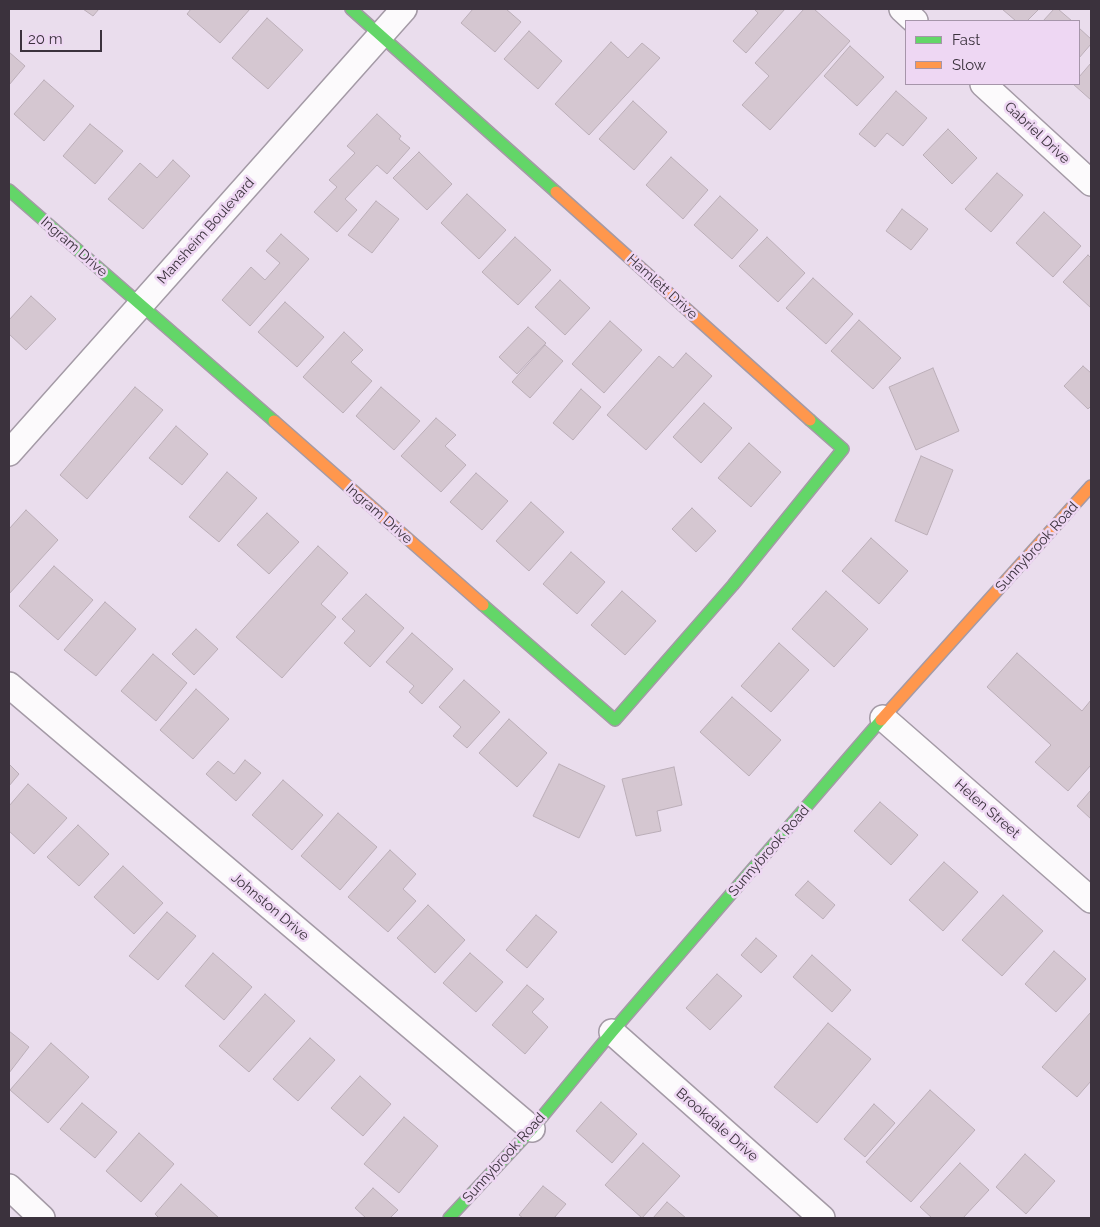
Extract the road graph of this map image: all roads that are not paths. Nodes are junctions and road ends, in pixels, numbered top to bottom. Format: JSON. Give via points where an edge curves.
{"nodes":[{"id":1,"x":351,"y":9,"type":"edge"},
{"id":2,"x":404,"y":9,"type":"edge"},
{"id":3,"x":902,"y":9,"type":"edge"},
{"id":4,"x":914,"y":20,"type":"edge"},
{"id":5,"x":381,"y":35,"type":"junction"},
{"id":6,"x":984,"y":85,"type":"edge"},
{"id":7,"x":1091,"y":183,"type":"edge"},
{"id":8,"x":9,"y":190,"type":"edge"},
{"id":9,"x":140,"y":305,"type":"junction"},
{"id":10,"x":9,"y":453,"type":"edge"},
{"id":11,"x":1091,"y":486,"type":"edge"},
{"id":12,"x":733,"y":585,"type":"joint"},
{"id":13,"x":9,"y":685,"type":"edge"},
{"id":14,"x":883,"y":718,"type":"junction"},
{"id":15,"x":1091,"y":900,"type":"edge"},
{"id":16,"x":612,"y":1032,"type":"junction"},
{"id":17,"x":532,"y":1128,"type":"junction"},
{"id":18,"x":9,"y":1187,"type":"edge"},
{"id":19,"x":42,"y":1218,"type":"edge"},
{"id":20,"x":449,"y":1218,"type":"edge"},
{"id":21,"x":822,"y":1218,"type":"edge"}],
"edges":[{"from":1,"to":5,"type":"street","name":"Hamlett Drive"},
{"from":2,"to":5,"type":"street","name":"Mansheim Boulevard"},
{"from":3,"to":4,"type":"street"},
{"from":5,"to":9,"type":"street","name":"Mansheim Boulevard"},
{"from":5,"to":12,"type":"street","name":"Hamlett Drive","via":[[843,449]]},
{"from":6,"to":7,"type":"street","name":"Gabriel Drive"},
{"from":8,"to":9,"type":"street","name":"Ingram Drive"},
{"from":9,"to":10,"type":"street","name":"Mansheim Boulevard"},
{"from":9,"to":12,"type":"street","name":"Ingram Drive","via":[[615,720]]},
{"from":11,"to":14,"type":"street","name":"Sunnybrook Road"},
{"from":13,"to":17,"type":"street","name":"Johnston Drive"},
{"from":14,"to":15,"type":"street","name":"Helen Street"},
{"from":14,"to":16,"type":"street","name":"Sunnybrook Road"},
{"from":16,"to":17,"type":"street","name":"Sunnybrook Road"},
{"from":16,"to":21,"type":"street","name":"Brookdale Drive"},
{"from":17,"to":20,"type":"street","name":"Sunnybrook Road"},
{"from":18,"to":19,"type":"street"}]}
